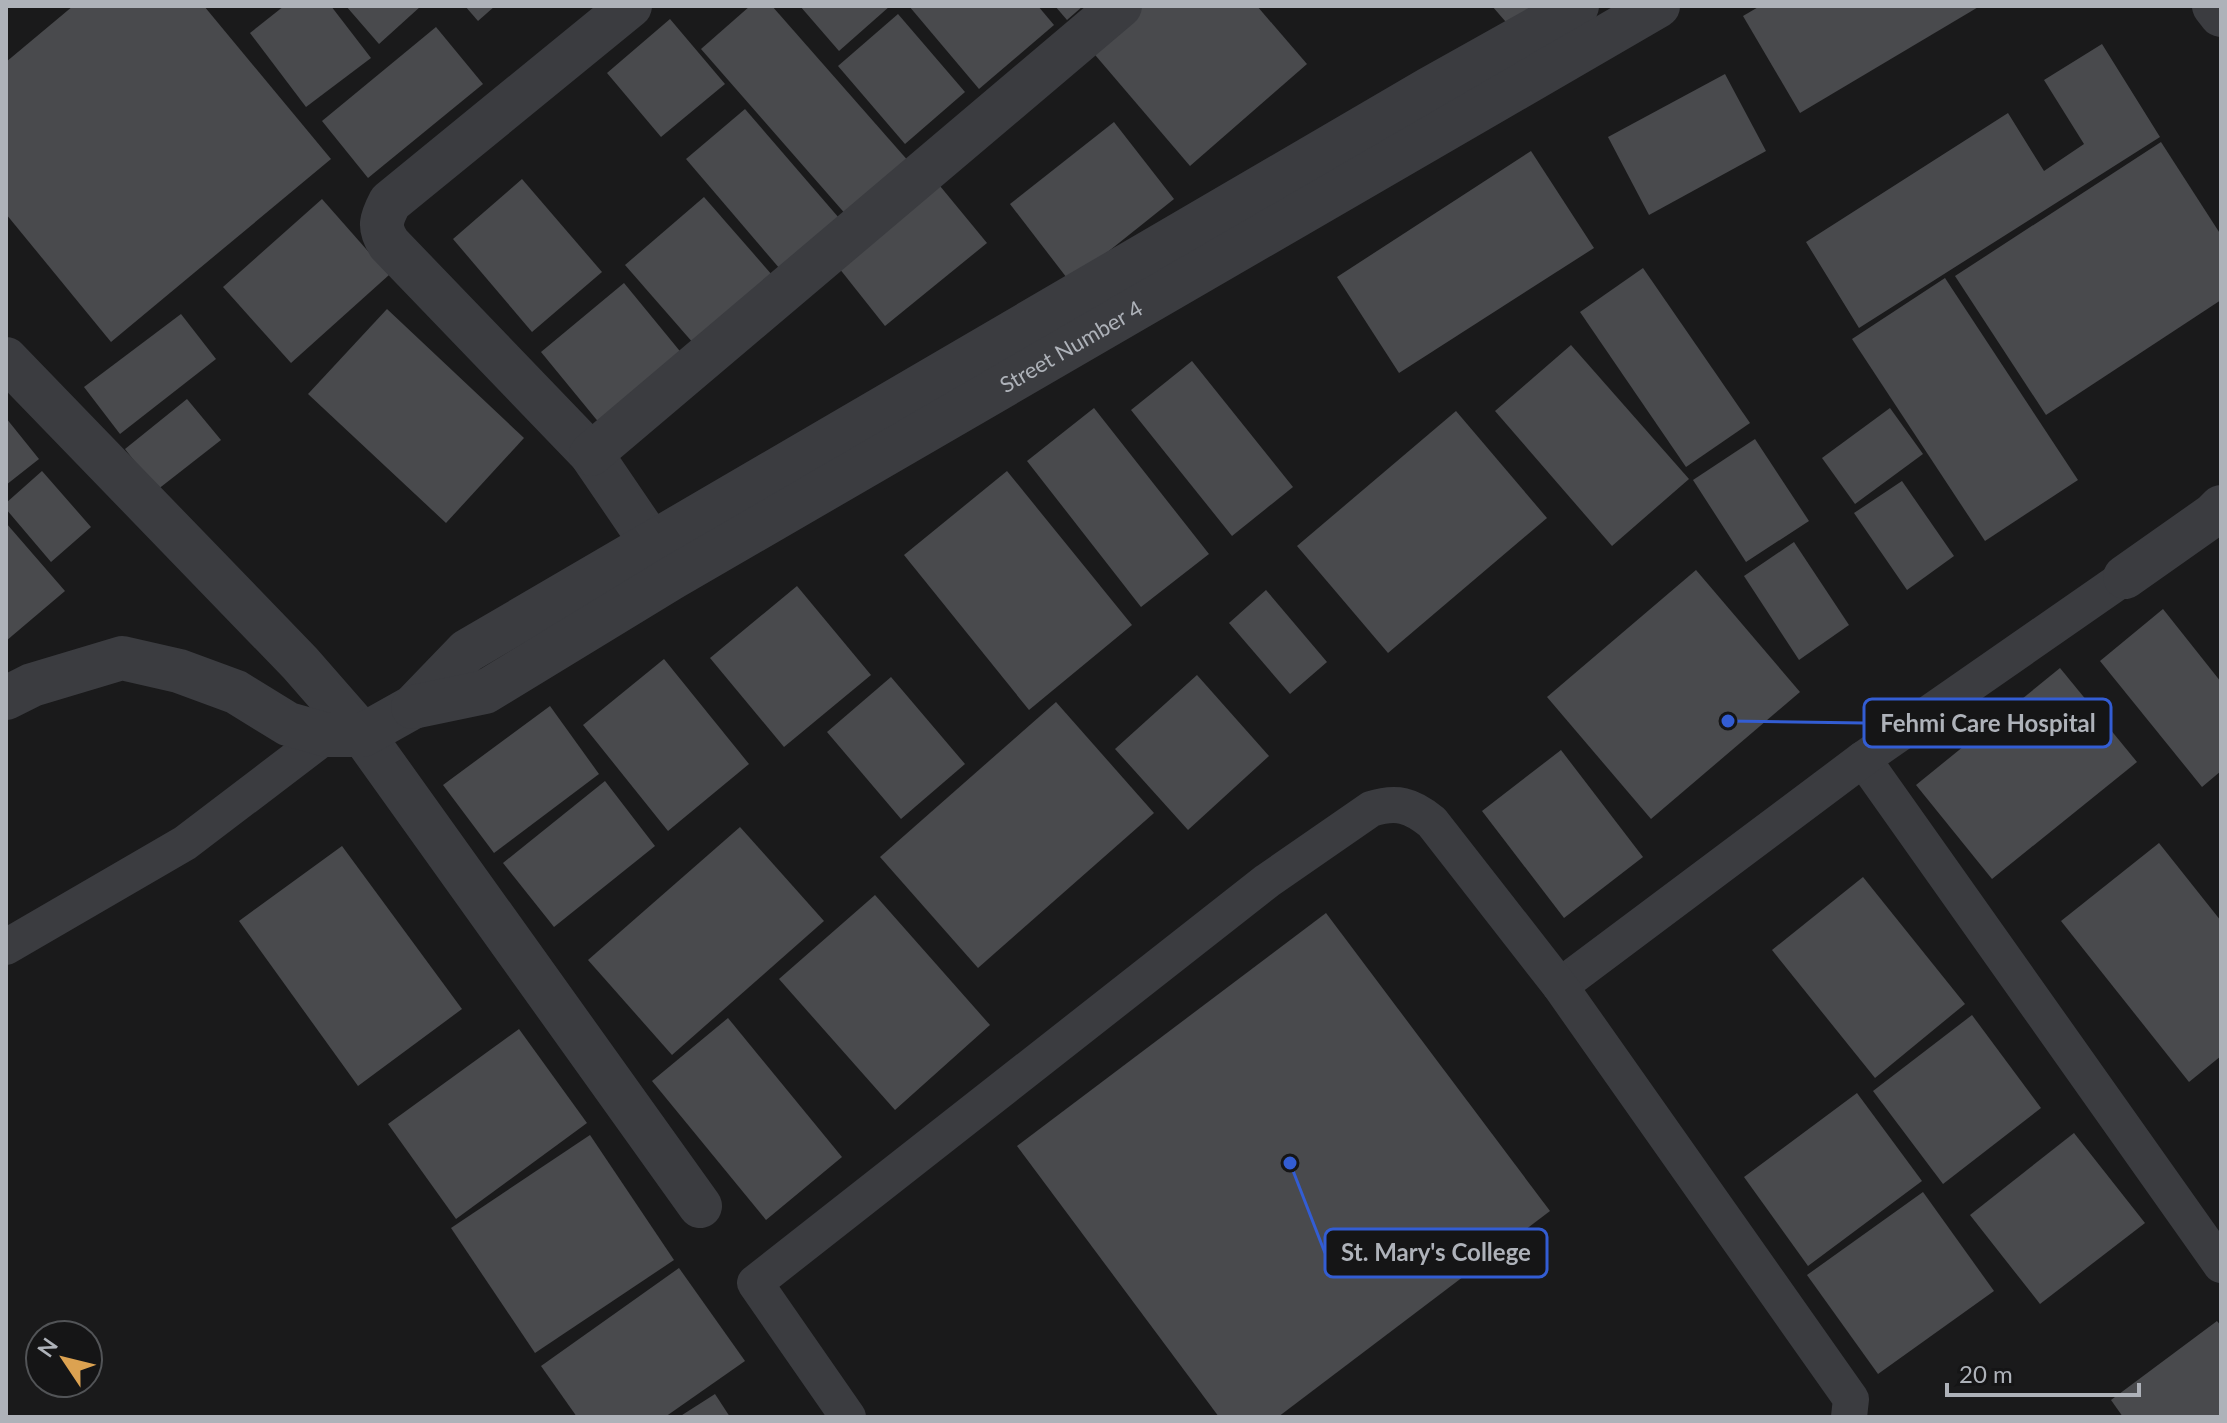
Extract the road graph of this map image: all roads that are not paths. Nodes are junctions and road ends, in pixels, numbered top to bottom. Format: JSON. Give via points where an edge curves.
{"nodes":[{"id":1,"x":630,"y":6,"type":"edge"},
{"id":2,"x":1120,"y":6,"type":"edge"},
{"id":3,"x":1577,"y":6,"type":"edge"},
{"id":4,"x":1658,"y":6,"type":"edge"},
{"id":5,"x":2214,"y":6,"type":"edge"},
{"id":6,"x":2221,"y":15,"type":"edge"},
{"id":7,"x":6,"y":359,"type":"edge"},
{"id":8,"x":591,"y":454,"type":"junction"},
{"id":9,"x":2221,"y":507,"type":"edge"},
{"id":10,"x":653,"y":545,"type":"junction"},
{"id":11,"x":2125,"y":577,"type":"joint"},
{"id":12,"x":6,"y":698,"type":"edge"},
{"id":13,"x":413,"y":707,"type":"junction"},
{"id":14,"x":345,"y":735,"type":"junction"},
{"id":15,"x":1863,"y":759,"type":"junction"},
{"id":16,"x":6,"y":947,"type":"edge"},
{"id":17,"x":1560,"y":986,"type":"junction"},
{"id":18,"x":700,"y":1206,"type":"dead end"},
{"id":19,"x":2221,"y":1265,"type":"edge"},
{"id":20,"x":848,"y":1417,"type":"edge"},
{"id":21,"x":1849,"y":1417,"type":"edge"}],
"edges":[{"from":1,"to":8,"type":"street","via":[[390,202],[381,218],[389,244]]},
{"from":2,"to":8,"type":"street"},
{"from":3,"to":10,"type":"street","name":"Street Number 4"},
{"from":4,"to":13,"type":"street","name":"Street Number 4","via":[[672,578],[485,692]]},
{"from":5,"to":6,"type":"street"},
{"from":7,"to":14,"type":"street","via":[[300,663]]},
{"from":8,"to":10,"type":"street"},
{"from":9,"to":11,"type":"street"},
{"from":10,"to":13,"type":"street","name":"Street Number 4","via":[[467,651]]},
{"from":11,"to":15,"type":"lane"},
{"from":12,"to":14,"type":"street","via":[[122,658],[236,692],[288,724]]},
{"from":13,"to":14,"type":"street"},
{"from":14,"to":16,"type":"lane","via":[[185,843]]},
{"from":14,"to":18,"type":"street"},
{"from":15,"to":17,"type":"lane"},
{"from":15,"to":19,"type":"lane"},
{"from":17,"to":20,"type":"lane","via":[[1432,822],[1391,803],[1371,809],[1267,881],[755,1283]]},
{"from":17,"to":21,"type":"lane","via":[[1843,1387],[1851,1399]]}]}
